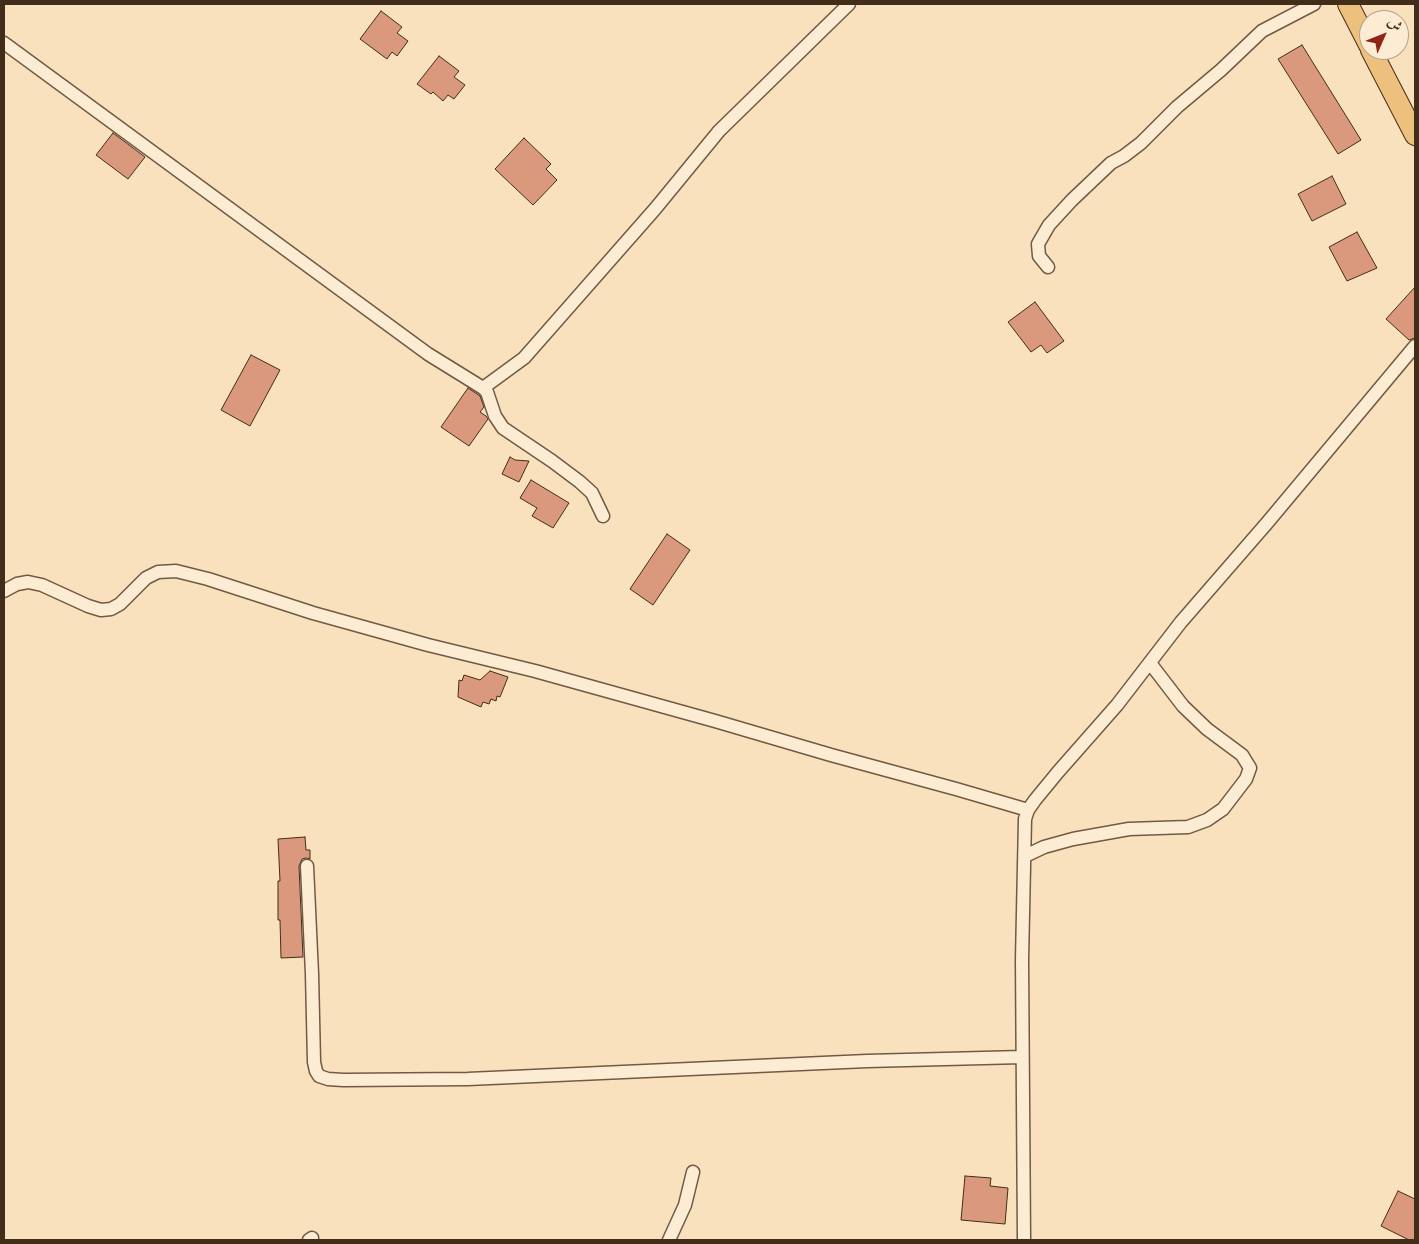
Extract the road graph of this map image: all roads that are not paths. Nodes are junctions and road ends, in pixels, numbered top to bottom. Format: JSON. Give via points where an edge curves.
{"nodes":[{"id":1,"x":849,"y":4,"type":"edge"},
{"id":2,"x":1314,"y":4,"type":"edge"},
{"id":3,"x":1348,"y":4,"type":"edge"},
{"id":4,"x":1359,"y":25,"type":"edge"},
{"id":5,"x":4,"y":43,"type":"edge"},
{"id":6,"x":1377,"y":60,"type":"edge"},
{"id":7,"x":1415,"y":135,"type":"edge"},
{"id":8,"x":1048,"y":267,"type":"dead end"},
{"id":9,"x":1415,"y":346,"type":"edge"},
{"id":10,"x":484,"y":388,"type":"junction"},
{"id":11,"x":603,"y":516,"type":"dead end"},
{"id":12,"x":4,"y":592,"type":"edge"},
{"id":13,"x":1150,"y":663,"type":"junction"},
{"id":14,"x":1028,"y":810,"type":"junction"},
{"id":15,"x":1025,"y":856,"type":"junction"},
{"id":16,"x":307,"y":866,"type":"dead end"},
{"id":17,"x":1022,"y":1057,"type":"junction"},
{"id":18,"x":693,"y":1172,"type":"dead end"},
{"id":19,"x":669,"y":1240,"type":"edge"},
{"id":20,"x":1024,"y":1240,"type":"edge"}],
"edges":[{"from":1,"to":10,"type":"street","via":[[719,131],[524,358]]},
{"from":2,"to":8,"type":"street","via":[[1262,30],[1140,143],[1111,163],[1072,200],[1049,225],[1038,244],[1039,256]]},
{"from":3,"to":4,"type":"main road"},
{"from":5,"to":10,"type":"street","via":[[420,348]]},
{"from":6,"to":7,"type":"main road"},
{"from":9,"to":13,"type":"street","via":[[1181,622]]},
{"from":10,"to":11,"type":"street","via":[[503,428],[580,482],[592,493]]},
{"from":12,"to":14,"type":"street","via":[[28,582],[94,608],[111,609],[146,578],[158,572],[176,571],[313,613],[534,671]]},
{"from":13,"to":14,"type":"street"},
{"from":13,"to":15,"type":"street","via":[[1182,706],[1206,729],[1242,755],[1250,768],[1246,779],[1223,810],[1188,827],[1129,829],[1073,839]]},
{"from":14,"to":15,"type":"street"},
{"from":15,"to":17,"type":"street"},
{"from":16,"to":17,"type":"street","via":[[314,1062],[319,1076],[328,1079],[468,1078]]},
{"from":17,"to":20,"type":"street"},
{"from":18,"to":19,"type":"street","via":[[685,1204]]}]}
